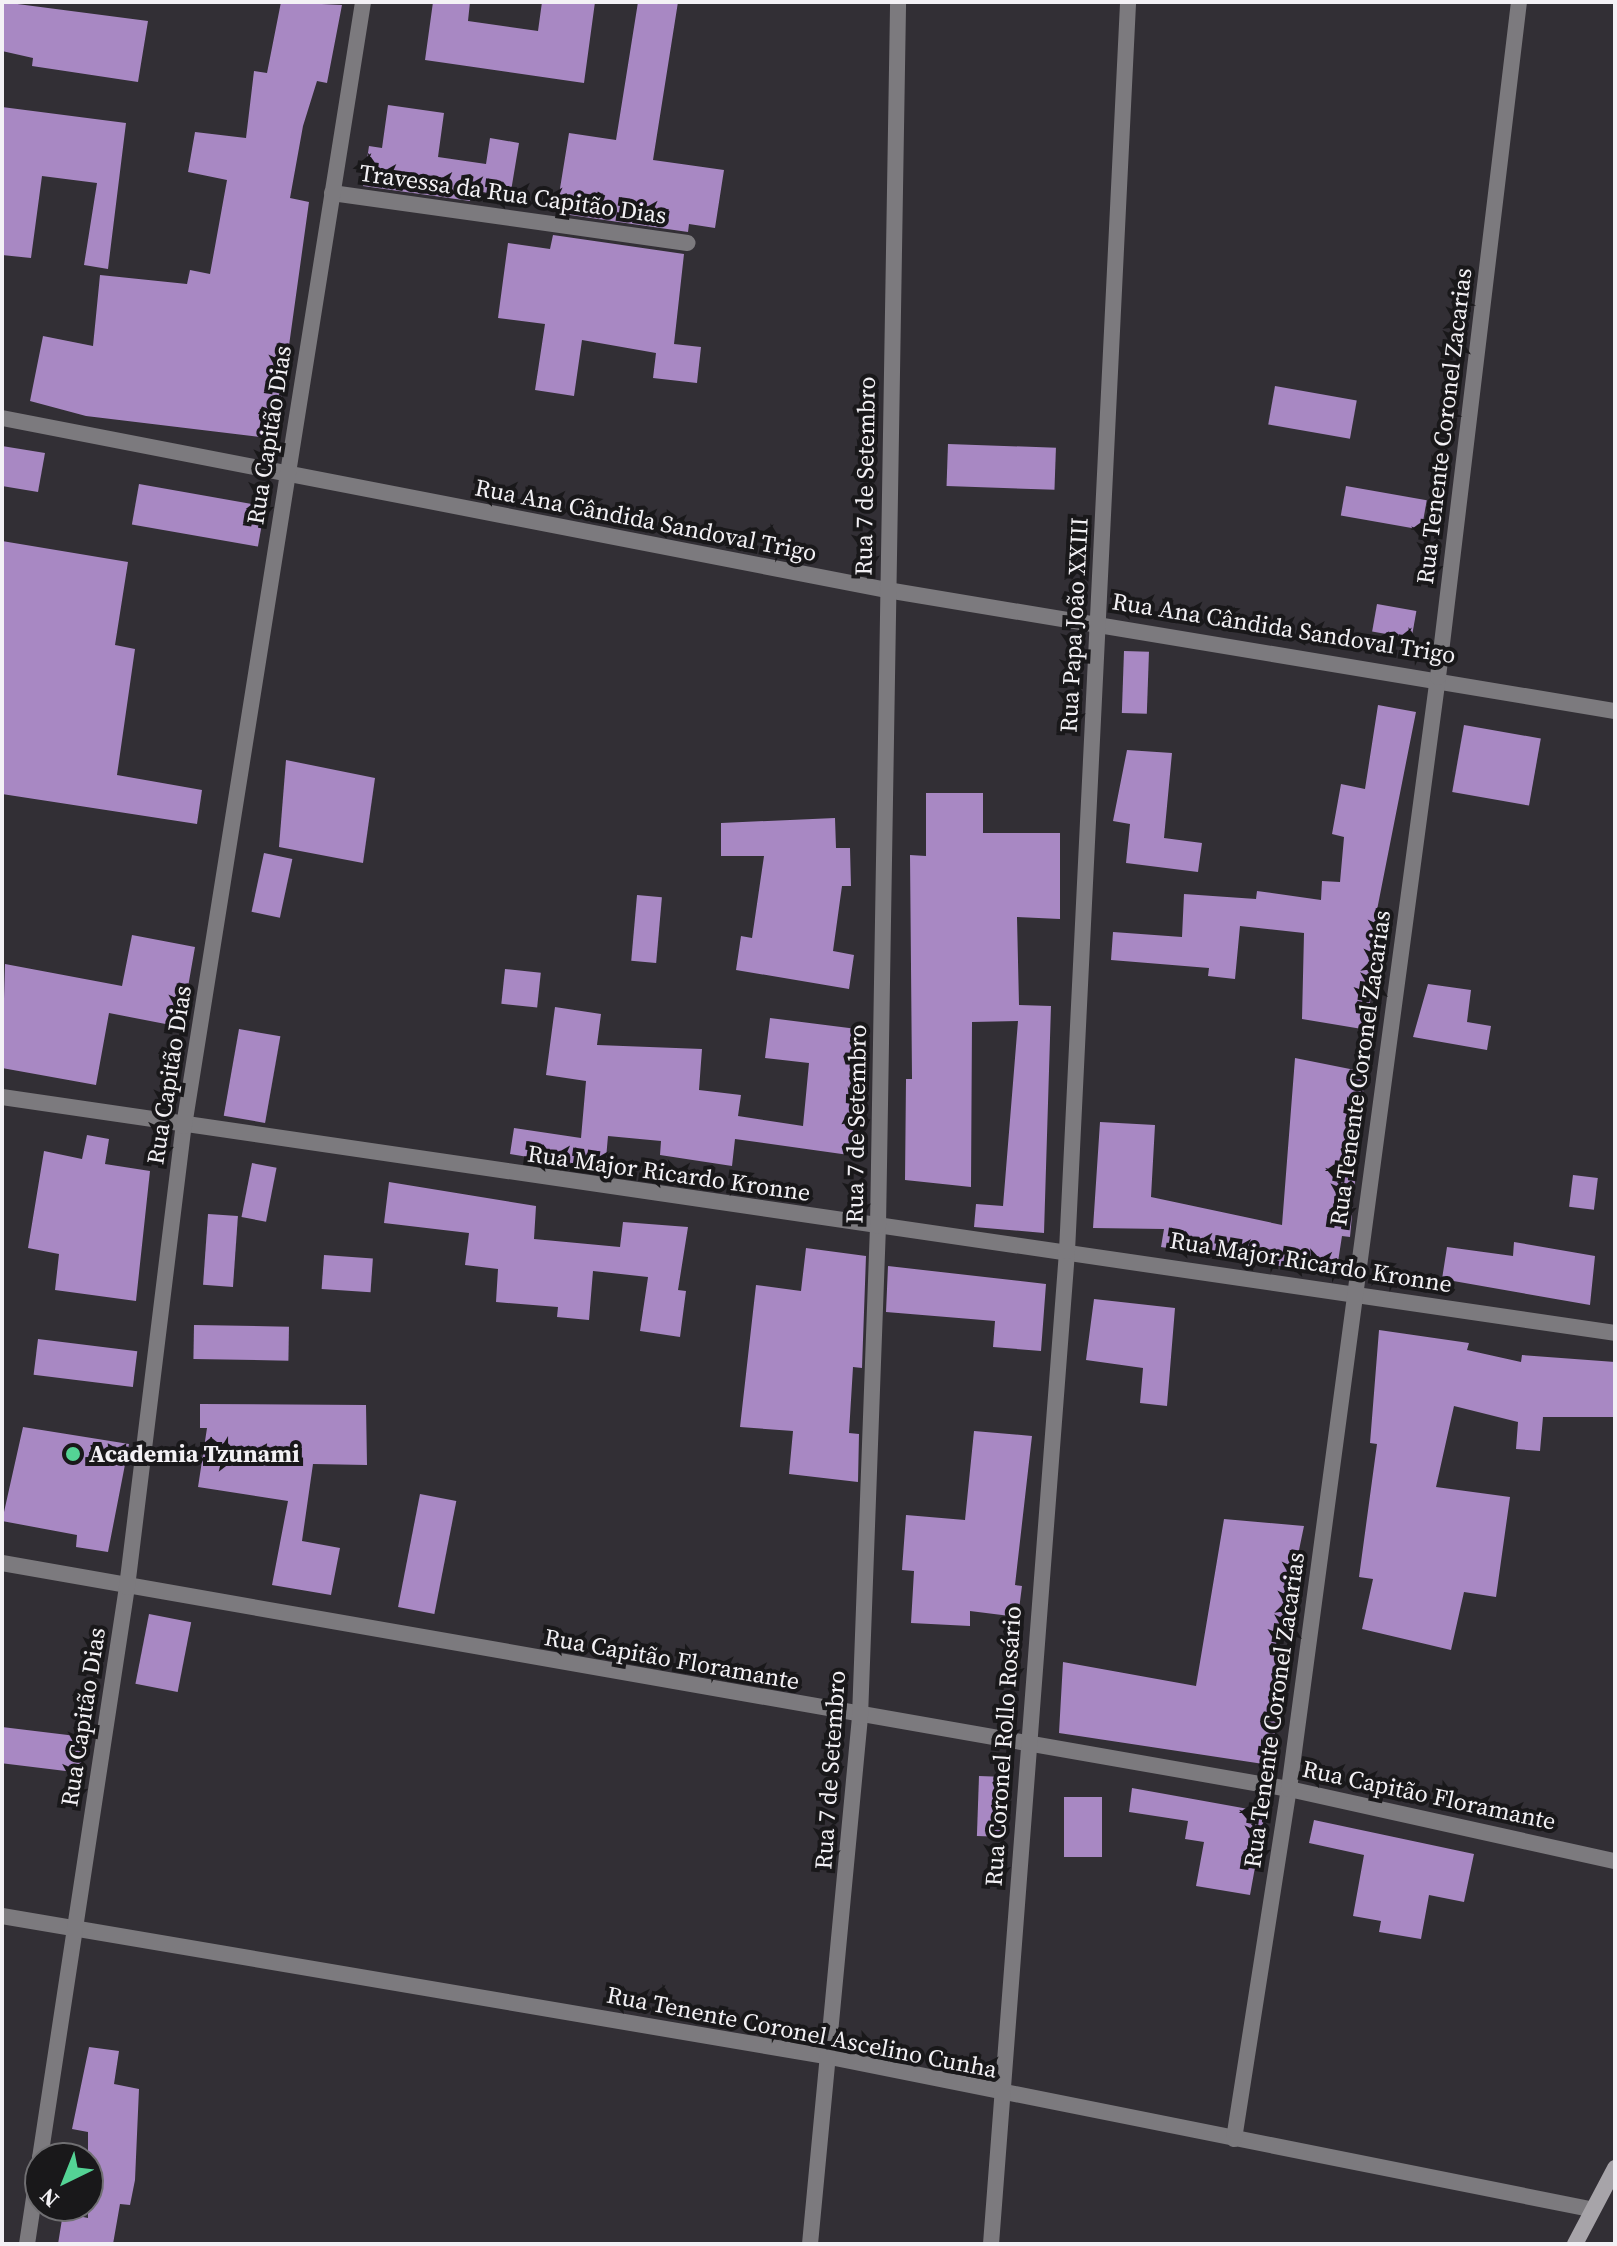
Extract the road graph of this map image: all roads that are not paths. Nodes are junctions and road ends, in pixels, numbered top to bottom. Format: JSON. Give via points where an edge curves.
{"nodes":[{"id":1,"x":363,"y":2,"type":"edge"},
{"id":2,"x":898,"y":2,"type":"edge"},
{"id":3,"x":1128,"y":2,"type":"edge"},
{"id":4,"x":1519,"y":2,"type":"edge"},
{"id":5,"x":332,"y":193,"type":"junction"},
{"id":6,"x":687,"y":243,"type":"dead end"},
{"id":7,"x":2,"y":418,"type":"edge"},
{"id":8,"x":287,"y":477,"type":"junction"},
{"id":9,"x":887,"y":590,"type":"junction"},
{"id":10,"x":1099,"y":622,"type":"junction"},
{"id":11,"x":1438,"y":677,"type":"junction"},
{"id":12,"x":1615,"y":711,"type":"edge"},
{"id":13,"x":2,"y":1097,"type":"edge"},
{"id":14,"x":184,"y":1126,"type":"junction"},
{"id":15,"x":878,"y":1226,"type":"junction"},
{"id":16,"x":1067,"y":1251,"type":"junction"},
{"id":17,"x":1354,"y":1293,"type":"junction"},
{"id":18,"x":1615,"y":1333,"type":"edge"},
{"id":19,"x":2,"y":1563,"type":"edge"},
{"id":20,"x":127,"y":1587,"type":"junction"},
{"id":21,"x":860,"y":1717,"type":"junction"},
{"id":22,"x":1024,"y":1744,"type":"junction"},
{"id":23,"x":1289,"y":1789,"type":"junction"},
{"id":24,"x":1615,"y":1861,"type":"edge"},
{"id":25,"x":2,"y":1916,"type":"edge"},
{"id":26,"x":75,"y":1929,"type":"junction"},
{"id":27,"x":830,"y":2057,"type":"junction"},
{"id":28,"x":1005,"y":2094,"type":"junction"},
{"id":29,"x":1234,"y":2139,"type":"junction"},
{"id":30,"x":42,"y":2142,"type":"edge"},
{"id":31,"x":1615,"y":2168,"type":"edge"},
{"id":32,"x":1590,"y":2209,"type":"junction"},
{"id":33,"x":30,"y":2222,"type":"edge"},
{"id":34,"x":27,"y":2244,"type":"edge"},
{"id":35,"x":810,"y":2244,"type":"edge"},
{"id":36,"x":991,"y":2244,"type":"edge"},
{"id":37,"x":1575,"y":2244,"type":"edge"}],
"edges":[{"from":1,"to":5,"type":"street","name":"Rua Capitão Dias"},
{"from":2,"to":9,"type":"street","name":"Rua 7 de Setembro"},
{"from":3,"to":10,"type":"street","name":"Rua Papa João XXIII"},
{"from":4,"to":11,"type":"street","name":"Rua Tenente Coronel Zacarias"},
{"from":5,"to":6,"type":"street","name":"Travessa da Rua Capitão Dias"},
{"from":5,"to":8,"type":"street","name":"Rua Capitão Dias"},
{"from":7,"to":8,"type":"street","name":"Rua Ana Cândida Sandoval Trigo"},
{"from":8,"to":9,"type":"street","name":"Rua Ana Cândida Sandoval Trigo"},
{"from":8,"to":14,"type":"street","name":"Rua Capitão Dias"},
{"from":9,"to":10,"type":"street","name":"Rua Ana Cândida Sandoval Trigo"},
{"from":9,"to":15,"type":"street","name":"Rua 7 de Setembro"},
{"from":10,"to":11,"type":"street","name":"Rua Ana Cândida Sandoval Trigo"},
{"from":10,"to":16,"type":"street","name":"Rua Papa João XXIII"},
{"from":11,"to":12,"type":"street","name":"Rua Ana Cândida Sandoval Trigo"},
{"from":11,"to":17,"type":"street","name":"Rua Tenente Coronel Zacarias"},
{"from":13,"to":14,"type":"street","name":"Rua Major Ricardo Kronne"},
{"from":14,"to":15,"type":"street","name":"Rua Major Ricardo Kronne"},
{"from":14,"to":20,"type":"street","name":"Rua Capitão Dias"},
{"from":15,"to":16,"type":"street","name":"Rua Major Ricardo Kronne"},
{"from":15,"to":21,"type":"street","name":"Rua 7 de Setembro"},
{"from":16,"to":17,"type":"street","name":"Rua Major Ricardo Kronne"},
{"from":16,"to":22,"type":"street","name":"Rua Coronel Rollo Rosário"},
{"from":17,"to":18,"type":"street","name":"Rua Major Ricardo Kronne"},
{"from":17,"to":23,"type":"street","name":"Rua Tenente Coronel Zacarias"},
{"from":19,"to":20,"type":"street","name":"Rua Capitão Floramante"},
{"from":20,"to":21,"type":"street","name":"Rua Capitão Floramante"},
{"from":20,"to":26,"type":"street","name":"Rua Capitão Dias"},
{"from":21,"to":22,"type":"street","name":"Rua Capitão Floramante"},
{"from":21,"to":27,"type":"street","name":"Rua 7 de Setembro"},
{"from":22,"to":23,"type":"street","name":"Rua Capitão Floramante"},
{"from":22,"to":28,"type":"street","name":"Rua Coronel Rollo Rosário"},
{"from":23,"to":24,"type":"street","name":"Rua Capitão Floramante"},
{"from":23,"to":29,"type":"street","name":"Rua Tenente Coronel Zacarias"},
{"from":25,"to":26,"type":"street","name":"Rua Tenente Coronel Ascelino Cunha"},
{"from":26,"to":27,"type":"street","name":"Rua Tenente Coronel Ascelino Cunha"},
{"from":26,"to":30,"type":"street","name":"Rua Capitão Dias"},
{"from":27,"to":28,"type":"street","name":"Rua Tenente Coronel Ascelino Cunha"},
{"from":27,"to":35,"type":"street","name":"Rua 7 de Setembro"},
{"from":28,"to":29,"type":"street","name":"Rua Tenente Coronel Ascelino Cunha"},
{"from":28,"to":36,"type":"street","name":"Rua Coronel Rollo Rosário"},
{"from":29,"to":32,"type":"street","name":"Rua Tenente Coronel Ascelino Cunha"},
{"from":31,"to":32,"type":"main road"},
{"from":32,"to":37,"type":"main road"},
{"from":33,"to":34,"type":"street","name":"Rua Capitão Dias"}]}
